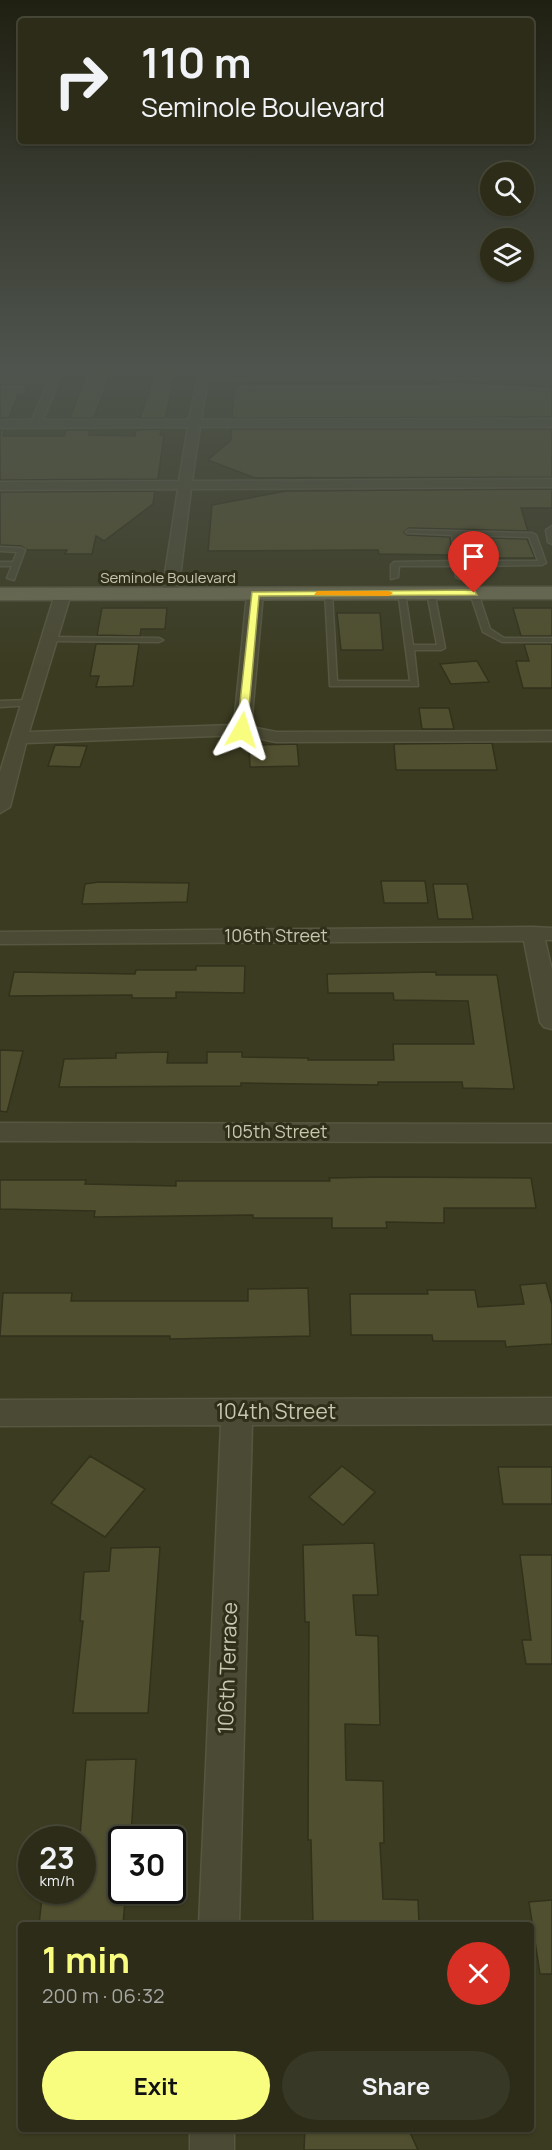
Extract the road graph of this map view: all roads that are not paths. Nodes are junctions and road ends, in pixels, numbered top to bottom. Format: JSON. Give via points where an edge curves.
{"nodes":[{"id":1,"x":187,"y":468,"type":"edge"},
{"id":2,"x":552,"y":483,"type":"edge"},
{"id":3,"x":184,"y":485,"type":"junction"},
{"id":4,"x":0,"y":486,"type":"edge"},
{"id":5,"x":552,"y":528,"type":"edge"},
{"id":6,"x":409,"y":531,"type":"dead end"},
{"id":7,"x":455,"y":533,"type":"junction"},
{"id":8,"x":552,"y":542,"type":"edge"},
{"id":9,"x":0,"y":549,"type":"edge"},
{"id":10,"x":459,"y":571,"type":"junction"},
{"id":11,"x":5,"y":576,"type":"edge"},
{"id":12,"x":552,"y":577,"type":"edge"},
{"id":13,"x":398,"y":585,"type":"junction"},
{"id":14,"x":171,"y":586,"type":"junction"},
{"id":15,"x":328,"y":593,"type":"junction"},
{"id":16,"x":431,"y":593,"type":"junction"},
{"id":17,"x":474,"y":593,"type":"junction"},
{"id":18,"x":552,"y":593,"type":"edge"},
{"id":19,"x":63,"y":594,"type":"junction"},
{"id":20,"x":255,"y":594,"type":"junction"},
{"id":21,"x":48,"y":639,"type":"junction"},
{"id":22,"x":552,"y":639,"type":"edge"},
{"id":23,"x":159,"y":640,"type":"dead end"},
{"id":24,"x":410,"y":647,"type":"junction"},
{"id":25,"x":29,"y":703,"type":"junction"},
{"id":26,"x":0,"y":704,"type":"edge"},
{"id":27,"x":242,"y":730,"type":"junction"},
{"id":28,"x":552,"y":736,"type":"edge"},
{"id":29,"x":18,"y":738,"type":"junction"},
{"id":30,"x":0,"y":807,"type":"edge"},
{"id":31,"x":542,"y":934,"type":"edge"},
{"id":32,"x":0,"y":938,"type":"edge"},
{"id":33,"x":552,"y":1022,"type":"edge"},
{"id":34,"x":0,"y":1132,"type":"edge"},
{"id":35,"x":552,"y":1133,"type":"edge"},
{"id":36,"x":552,"y":1411,"type":"edge"},
{"id":37,"x":237,"y":1412,"type":"junction"},
{"id":38,"x":0,"y":1413,"type":"edge"},
{"id":39,"x":219,"y":1922,"type":"edge"},
{"id":40,"x":212,"y":2132,"type":"edge"},
{"id":41,"x":212,"y":2150,"type":"edge"}],
"edges":[{"from":1,"to":3,"type":"street"},
{"from":2,"to":3,"type":"street"},
{"from":3,"to":4,"type":"street"},
{"from":3,"to":14,"type":"street"},
{"from":5,"to":8,"type":"lane"},
{"from":6,"to":7,"type":"lane"},
{"from":7,"to":10,"type":"lane"},
{"from":7,"to":10,"type":"lane","via":[[532,535],[542,562]]},
{"from":9,"to":11,"type":"lane","via":[[21,549]]},
{"from":10,"to":12,"type":"main road","name":"Seminole Boulevard"},
{"from":10,"to":13,"type":"main road","name":"Seminole Boulevard"},
{"from":11,"to":14,"type":"main road","name":"Seminole Boulevard"},
{"from":11,"to":19,"type":"main road","name":"Seminole Boulevard"},
{"from":13,"to":14,"type":"main road","name":"Seminole Boulevard"},
{"from":13,"to":15,"type":"main road","name":"Seminole Boulevard"},
{"from":13,"to":16,"type":"main road","name":"Seminole Boulevard"},
{"from":13,"to":24,"type":"lane"},
{"from":14,"to":19,"type":"main road","name":"Seminole Boulevard"},
{"from":14,"to":20,"type":"main road","name":"Seminole Boulevard"},
{"from":15,"to":20,"type":"main road","name":"Seminole Boulevard"},
{"from":15,"to":24,"type":"lane","via":[[333,684],[415,684]]},
{"from":16,"to":17,"type":"main road","name":"Seminole Boulevard"},
{"from":16,"to":24,"type":"lane","via":[[441,648]]},
{"from":17,"to":18,"type":"main road","name":"Seminole Boulevard"},
{"from":17,"to":22,"type":"lane","via":[[486,630],[502,640]]},
{"from":19,"to":21,"type":"street"},
{"from":20,"to":27,"type":"street","name":"Seminole Boulevard"},
{"from":21,"to":23,"type":"lane"},
{"from":21,"to":25,"type":"street"},
{"from":25,"to":26,"type":"lane"},
{"from":25,"to":29,"type":"street"},
{"from":27,"to":28,"type":"street","via":[[276,737]]},
{"from":27,"to":29,"type":"street"},
{"from":29,"to":30,"type":"street"},
{"from":31,"to":32,"type":"street","name":"106th Street"},
{"from":31,"to":33,"type":"street"},
{"from":34,"to":35,"type":"street","name":"105th Street"},
{"from":36,"to":37,"type":"street","name":"104th Street"},
{"from":37,"to":38,"type":"street","name":"104th Street"},
{"from":37,"to":39,"type":"street","name":"106th Terrace"},
{"from":40,"to":41,"type":"street"}]}
